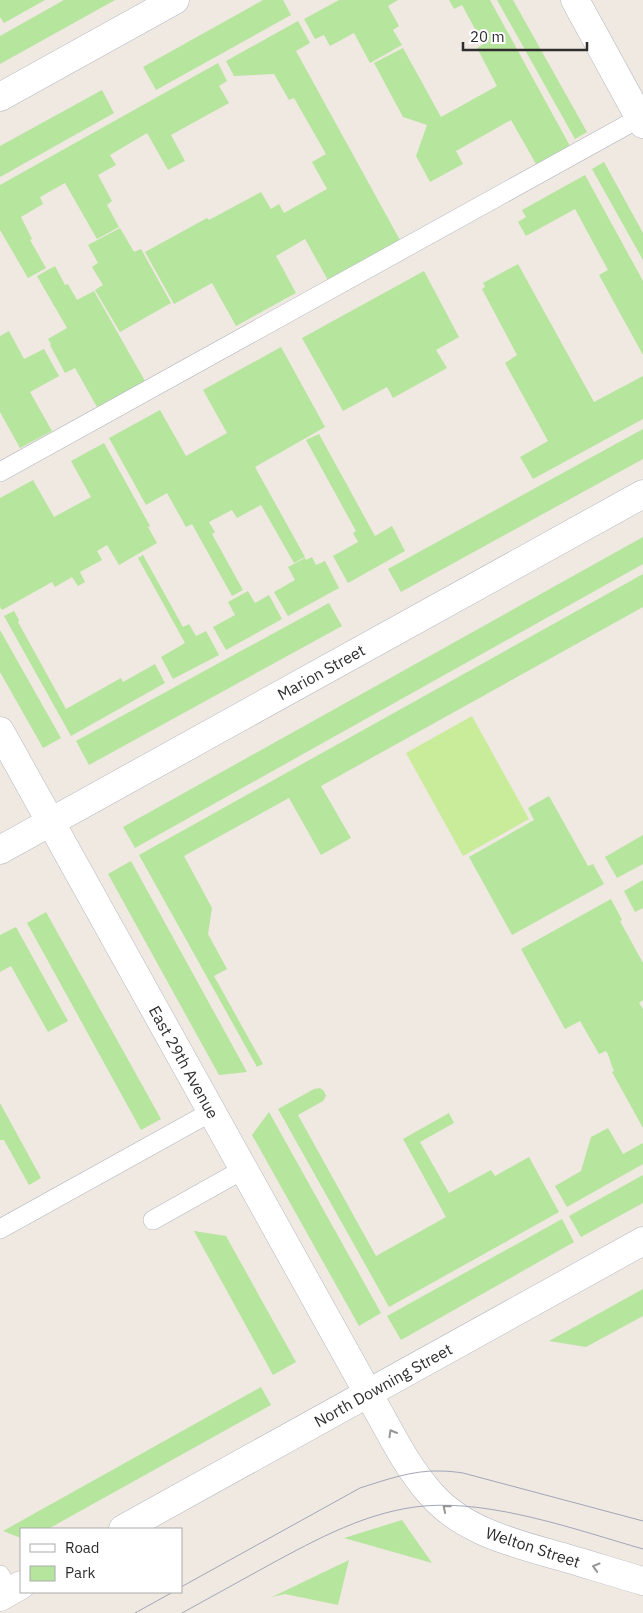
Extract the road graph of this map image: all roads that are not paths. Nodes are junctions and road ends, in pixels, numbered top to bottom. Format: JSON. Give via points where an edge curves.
{"nodes":[{"id":1,"x":175,"y":0,"type":"edge"},
{"id":2,"x":575,"y":0,"type":"edge"},
{"id":3,"x":0,"y":97,"type":"edge"},
{"id":4,"x":642,"y":119,"type":"edge"},
{"id":5,"x":0,"y":472,"type":"edge"},
{"id":6,"x":643,"y":494,"type":"edge"},
{"id":7,"x":0,"y":731,"type":"edge"},
{"id":8,"x":51,"y":822,"type":"junction"},
{"id":9,"x":0,"y":850,"type":"edge"},
{"id":10,"x":211,"y":1112,"type":"junction"},
{"id":11,"x":244,"y":1169,"type":"junction"},
{"id":12,"x":153,"y":1220,"type":"dead end"},
{"id":13,"x":0,"y":1229,"type":"edge"},
{"id":14,"x":643,"y":1241,"type":"edge"},
{"id":15,"x":368,"y":1394,"type":"junction"},
{"id":16,"x":124,"y":1528,"type":"edge"},
{"id":17,"x":643,"y":1581,"type":"edge"}],
"edges":[{"from":1,"to":3,"type":"street"},
{"from":2,"to":4,"type":"street"},
{"from":4,"to":5,"type":"lane"},
{"from":6,"to":8,"type":"street","name":"Marion Street"},
{"from":7,"to":8,"type":"street","name":"East 29th Avenue"},
{"from":8,"to":9,"type":"street","name":"Marion Street"},
{"from":8,"to":10,"type":"street","name":"East 29th Avenue"},
{"from":10,"to":11,"type":"street","name":"East 29th Avenue"},
{"from":10,"to":13,"type":"lane"},
{"from":11,"to":12,"type":"lane"},
{"from":11,"to":15,"type":"street","name":"East 29th Avenue"},
{"from":14,"to":15,"type":"street","name":"North Downing Street"},
{"from":15,"to":16,"type":"street","name":"North Downing Street"},
{"from":17,"to":15,"type":"street","name":"Welton Street","one_way":true,"via":[[514,1544],[477,1529],[456,1516],[422,1483]]}]}
